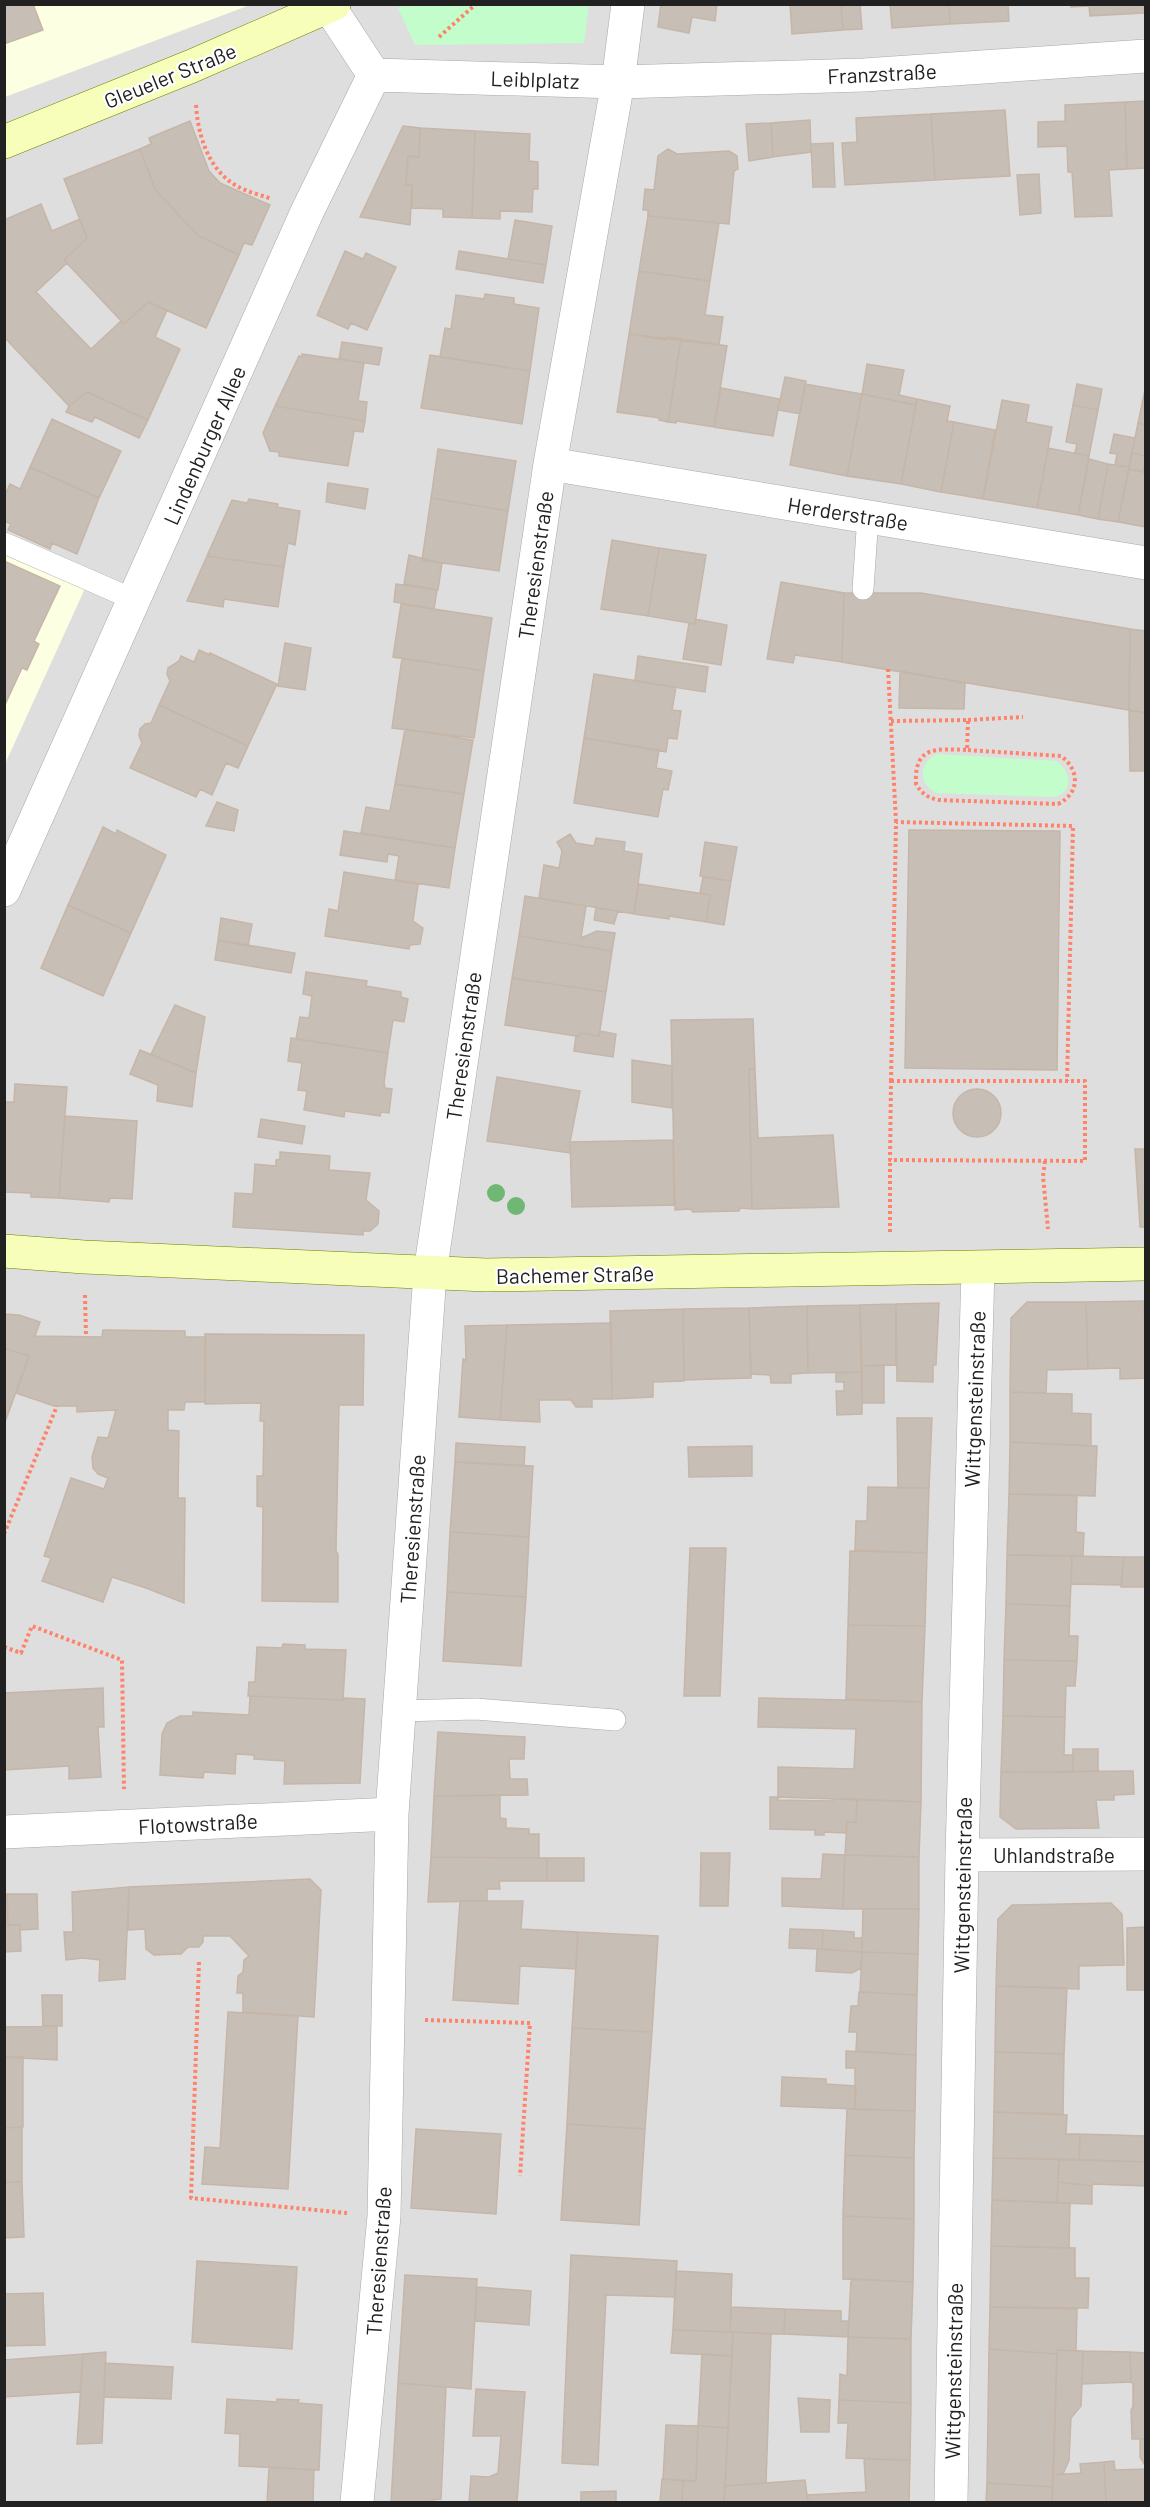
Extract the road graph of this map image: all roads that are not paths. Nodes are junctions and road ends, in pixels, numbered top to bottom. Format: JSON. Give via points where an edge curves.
{"nodes":[{"id":1,"x":628,"y":4,"type":"edge"},
{"id":2,"x":332,"y":6,"type":"edge"},
{"id":3,"x":1146,"y":56,"type":"edge"},
{"id":4,"x":374,"y":75,"type":"junction"},
{"id":5,"x":618,"y":82,"type":"junction"},
{"id":6,"x":4,"y":142,"type":"edge"},
{"id":7,"x":550,"y":464,"type":"junction"},
{"id":8,"x":868,"y":516,"type":"junction"},
{"id":9,"x":4,"y":543,"type":"edge"},
{"id":10,"x":1146,"y":563,"type":"edge"},
{"id":11,"x":863,"y":589,"type":"dead end"},
{"id":12,"x":135,"y":600,"type":"junction"},
{"id":13,"x":4,"y":890,"type":"edge"},
{"id":14,"x":4,"y":1251,"type":"edge"},
{"id":15,"x":1146,"y":1264,"type":"edge"},
{"id":16,"x":978,"y":1268,"type":"junction"},
{"id":17,"x":430,"y":1273,"type":"junction"},
{"id":18,"x":399,"y":1711,"type":"junction"},
{"id":19,"x":615,"y":1720,"type":"dead end"},
{"id":20,"x":392,"y":1814,"type":"junction"},
{"id":21,"x":4,"y":1832,"type":"edge"},
{"id":22,"x":1146,"y":1854,"type":"edge"},
{"id":23,"x":962,"y":1855,"type":"junction"},
{"id":24,"x":357,"y":2502,"type":"edge"},
{"id":25,"x":951,"y":2502,"type":"edge"}],
"edges":[{"from":1,"to":5,"type":"street"},
{"from":2,"to":4,"type":"street"},
{"from":2,"to":6,"type":"street","name":"Gleueler Straße"},
{"from":3,"to":5,"type":"street","name":"Franzstraße","via":[[864,75]]},
{"from":4,"to":5,"type":"street","name":"Leiblplatz"},
{"from":4,"to":12,"type":"street","name":"Lindenburger Allee","via":[[307,212]]},
{"from":5,"to":7,"type":"street","name":"Theresienstraße"},
{"from":7,"to":8,"type":"street","name":"Herderstraße"},
{"from":7,"to":17,"type":"street","name":"Theresienstraße"},
{"from":8,"to":10,"type":"street","name":"Herderstraße"},
{"from":8,"to":11,"type":"lane"},
{"from":9,"to":12,"type":"lane"},
{"from":12,"to":13,"type":"street","name":"Lindenburger Allee"},
{"from":14,"to":17,"type":"street","name":"Bachemer Straße"},
{"from":15,"to":16,"type":"street","name":"Bachemer Straße"},
{"from":16,"to":17,"type":"street","name":"Bachemer Straße"},
{"from":16,"to":23,"type":"street","name":"Wittgensteinstraße"},
{"from":17,"to":18,"type":"street","name":"Theresienstraße"},
{"from":18,"to":19,"type":"lane","via":[[476,1709]]},
{"from":18,"to":20,"type":"street","name":"Theresienstraße"},
{"from":20,"to":21,"type":"street","name":"Flotowstraße"},
{"from":20,"to":24,"type":"street","name":"Theresienstraße","via":[[384,2216]]},
{"from":22,"to":23,"type":"street","name":"Uhlandstraße"},
{"from":23,"to":25,"type":"street","name":"Wittgensteinstraße"}]}
